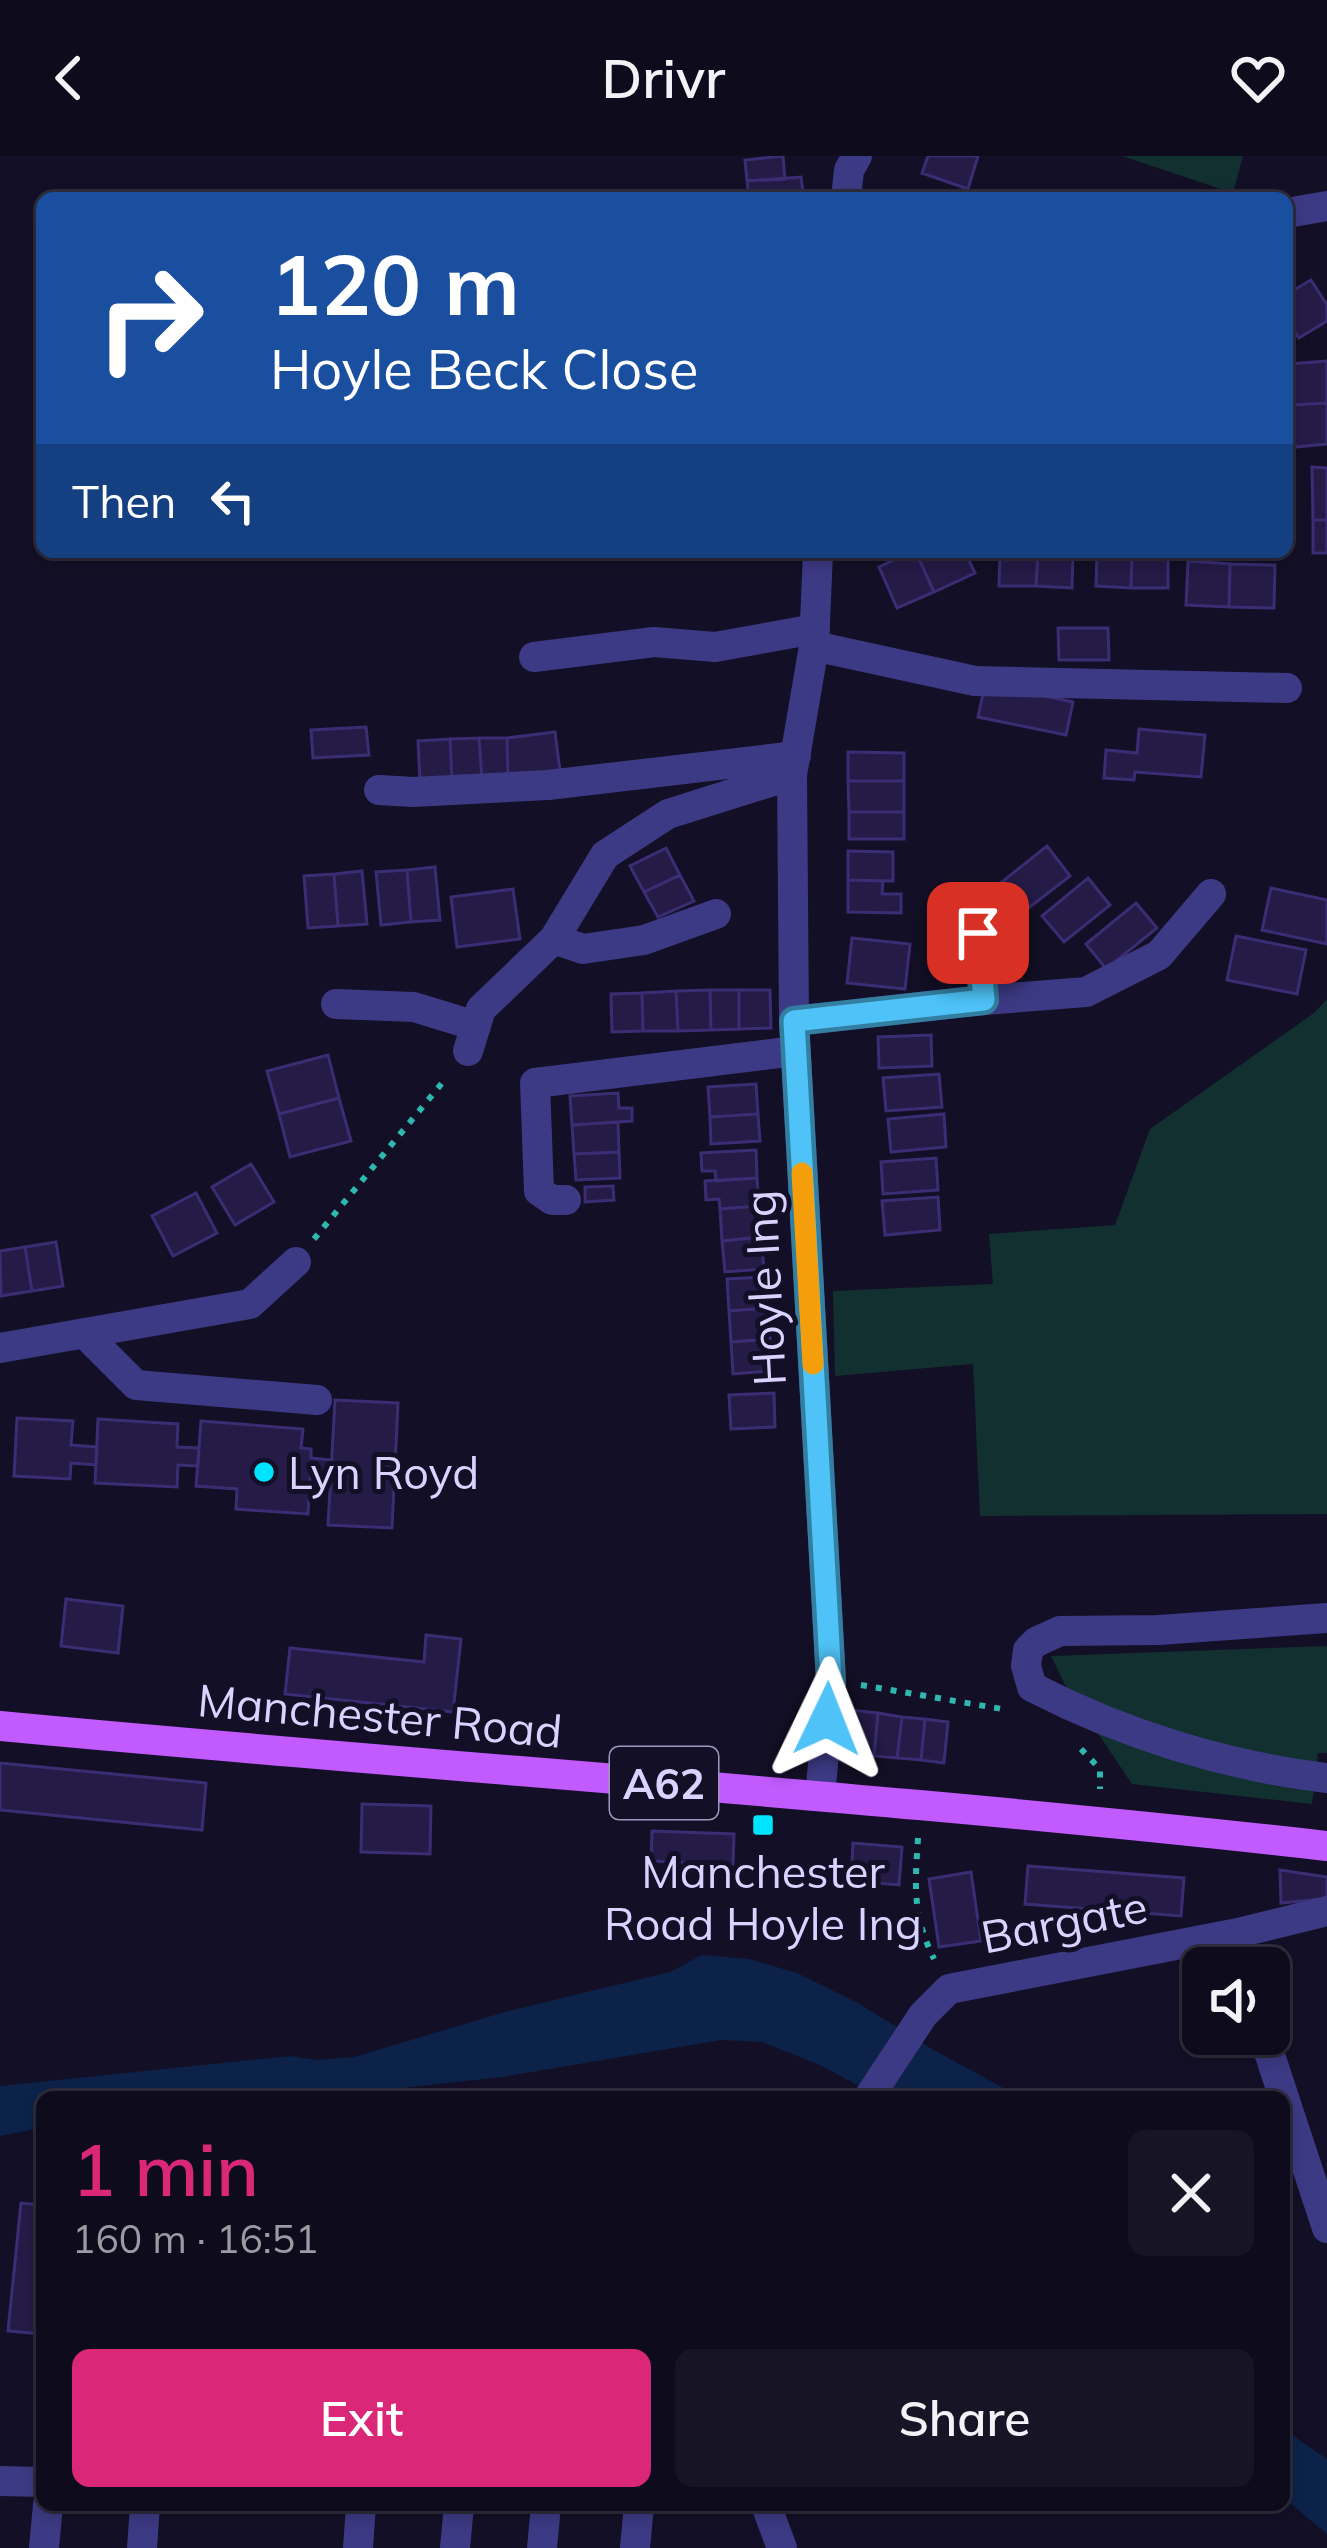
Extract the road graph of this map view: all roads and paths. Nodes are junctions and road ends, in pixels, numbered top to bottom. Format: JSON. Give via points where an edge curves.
{"nodes":[{"id":1,"x":857,"y":156,"type":"edge"},
{"id":2,"x":846,"y":192,"type":"edge"},
{"id":3,"x":1327,"y":206,"type":"edge"},
{"id":4,"x":1293,"y":212,"type":"edge"},
{"id":5,"x":818,"y":558,"type":"edge"},
{"id":6,"x":814,"y":637,"type":"junction"},
{"id":7,"x":534,"y":657,"type":"dead end"},
{"id":8,"x":1287,"y":688,"type":"dead end"},
{"id":9,"x":794,"y":765,"type":"junction"},
{"id":10,"x":379,"y":790,"type":"dead end"},
{"id":11,"x":1210,"y":895,"type":"dead end"},
{"id":12,"x":976,"y":899,"type":"dead end"},
{"id":13,"x":716,"y":914,"type":"dead end"},
{"id":14,"x":554,"y":939,"type":"junction"},
{"id":15,"x":984,"y":1000,"type":"junction"},
{"id":16,"x":336,"y":1004,"type":"dead end"},
{"id":17,"x":795,"y":1036,"type":"junction"},
{"id":18,"x":472,"y":1039,"type":"junction"},
{"id":19,"x":566,"y":1200,"type":"dead end"},
{"id":20,"x":296,"y":1262,"type":"joint"},
{"id":21,"x":84,"y":1333,"type":"junction"},
{"id":22,"x":0,"y":1348,"type":"edge"},
{"id":23,"x":316,"y":1400,"type":"dead end"},
{"id":24,"x":1327,"y":1618,"type":"edge"},
{"id":25,"x":831,"y":1681,"type":"junction"},
{"id":26,"x":1018,"y":1712,"type":"dead end"},
{"id":27,"x":0,"y":1726,"type":"edge"},
{"id":28,"x":1067,"y":1734,"type":"dead end"},
{"id":29,"x":1327,"y":1778,"type":"edge"},
{"id":30,"x":820,"y":1796,"type":"junction"},
{"id":31,"x":920,"y":1804,"type":"junction"},
{"id":32,"x":1100,"y":1822,"type":"junction"},
{"id":33,"x":1327,"y":1846,"type":"edge"},
{"id":34,"x":1327,"y":1911,"type":"edge"},
{"id":35,"x":1238,"y":1933,"type":"junction"},
{"id":36,"x":1241,"y":1947,"type":"edge"},
{"id":37,"x":950,"y":1989,"type":"junction"},
{"id":38,"x":1270,"y":2055,"type":"edge"},
{"id":39,"x":873,"y":2091,"type":"edge"},
{"id":40,"x":1282,"y":2091,"type":"edge"},
{"id":41,"x":1290,"y":2116,"type":"edge"},
{"id":42,"x":1316,"y":2194,"type":"junction"},
{"id":43,"x":1290,"y":2201,"type":"edge"},
{"id":44,"x":1327,"y":2228,"type":"edge"},
{"id":45,"x":0,"y":2482,"type":"edge"},
{"id":46,"x":36,"y":2482,"type":"edge"},
{"id":47,"x":47,"y":2511,"type":"edge"},
{"id":48,"x":145,"y":2511,"type":"edge"},
{"id":49,"x":361,"y":2511,"type":"edge"},
{"id":50,"x":458,"y":2511,"type":"edge"},
{"id":51,"x":545,"y":2511,"type":"edge"},
{"id":52,"x":638,"y":2511,"type":"edge"},
{"id":53,"x":768,"y":2511,"type":"edge"},
{"id":54,"x":44,"y":2548,"type":"edge"},
{"id":55,"x":142,"y":2548,"type":"edge"},
{"id":56,"x":358,"y":2548,"type":"edge"},
{"id":57,"x":455,"y":2548,"type":"edge"},
{"id":58,"x":542,"y":2548,"type":"edge"},
{"id":59,"x":635,"y":2548,"type":"edge"},
{"id":60,"x":782,"y":2548,"type":"edge"}],
"edges":[{"from":1,"to":2,"type":"street"},
{"from":3,"to":4,"type":"street"},
{"from":5,"to":6,"type":"street","name":"Hoyle Ing"},
{"from":6,"to":7,"type":"street","via":[[715,647],[653,642]]},
{"from":6,"to":8,"type":"street","via":[[975,681]]},
{"from":6,"to":9,"type":"street","name":"Hoyle Ing"},
{"from":9,"to":10,"type":"street"},
{"from":9,"to":14,"type":"street","via":[[668,814],[605,855]]},
{"from":9,"to":17,"type":"street","name":"Hoyle Ing"},
{"from":11,"to":15,"type":"street","via":[[1159,955],[1086,992]]},
{"from":12,"to":15,"type":"street"},
{"from":13,"to":14,"type":"street","via":[[644,940],[583,949]]},
{"from":14,"to":18,"type":"street","via":[[481,1009]]},
{"from":15,"to":17,"type":"street"},
{"from":16,"to":18,"type":"street","via":[[414,1007]]},
{"from":17,"to":19,"type":"street","via":[[535,1083],[539,1191]]},
{"from":17,"to":25,"type":"street","name":"Hoyle Ing"},
{"from":18,"to":20,"type":"path"},
{"from":20,"to":21,"type":"street","via":[[250,1304]]},
{"from":21,"to":22,"type":"street"},
{"from":21,"to":23,"type":"street","via":[[136,1385]]},
{"from":24,"to":29,"type":"street","via":[[1060,1631],[1028,1650],[1026,1666],[1033,1687],[1174,1745]]},
{"from":25,"to":26,"type":"path"},
{"from":25,"to":30,"type":"street","name":"Hoyle Ing"},
{"from":27,"to":30,"type":"main road","name":"Manchester Road","number":"A62"},
{"from":28,"to":32,"type":"path","via":[[1100,1769]]},
{"from":30,"to":31,"type":"main road","name":"Manchester Road","number":"A62"},
{"from":31,"to":32,"type":"main road","name":"Manchester Road","number":"A62"},
{"from":31,"to":37,"type":"path","via":[[914,1896]]},
{"from":32,"to":33,"type":"main road","name":"Manchester Road","number":"A62"},
{"from":34,"to":35,"type":"street","name":"Bargate"},
{"from":35,"to":36,"type":"street"},
{"from":35,"to":37,"type":"street","name":"Bargate"},
{"from":37,"to":39,"type":"street","name":"Bargate"},
{"from":38,"to":40,"type":"street"},
{"from":41,"to":42,"type":"street"},
{"from":42,"to":43,"type":"street"},
{"from":42,"to":44,"type":"street"},
{"from":45,"to":46,"type":"street"},
{"from":47,"to":54,"type":"street"},
{"from":48,"to":55,"type":"street"},
{"from":49,"to":56,"type":"street"},
{"from":50,"to":57,"type":"street"},
{"from":51,"to":58,"type":"street"},
{"from":52,"to":59,"type":"street"},
{"from":53,"to":60,"type":"street"}]}
